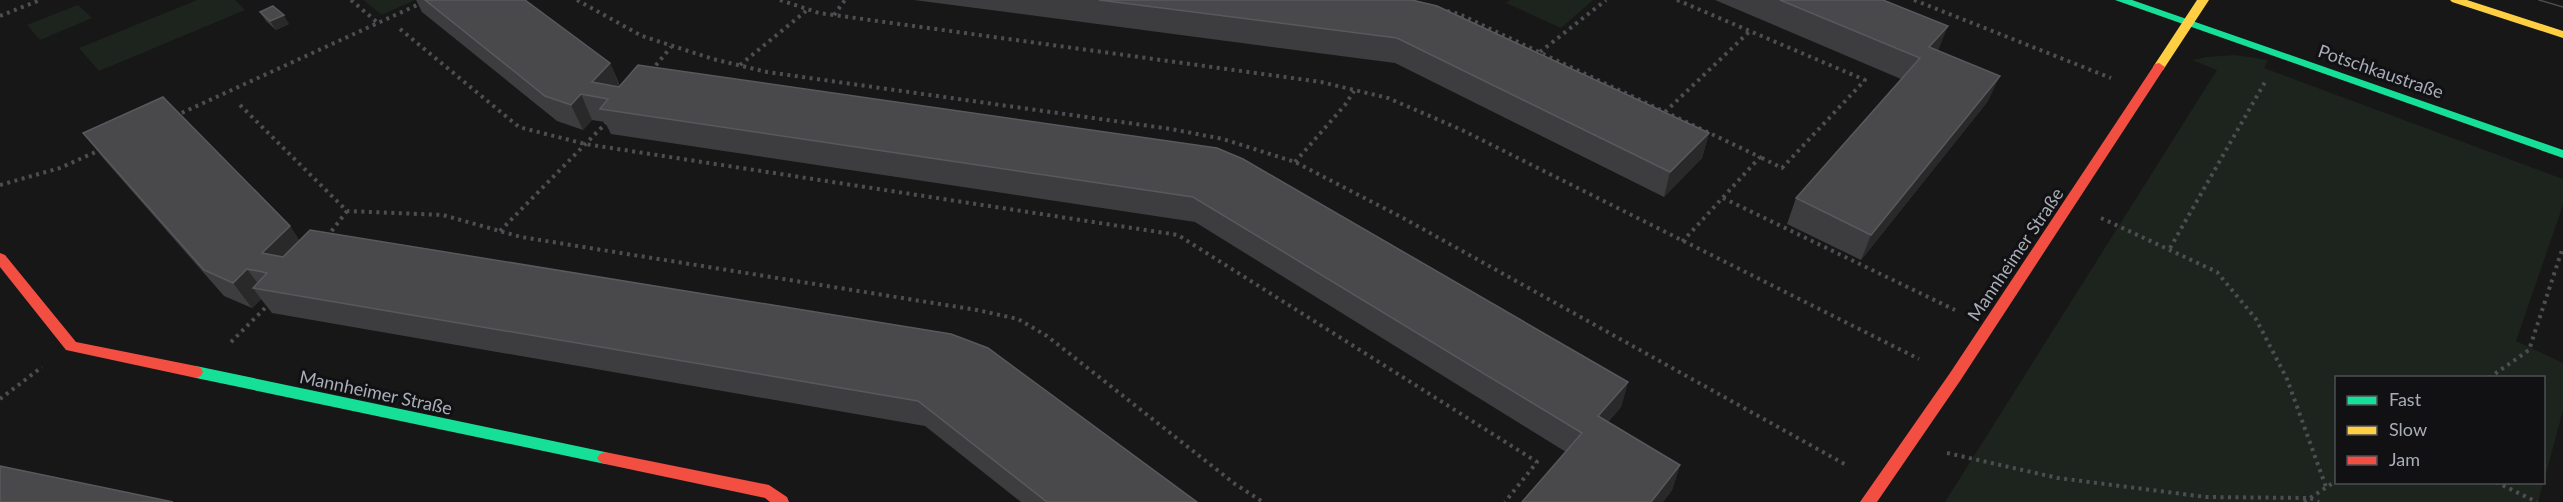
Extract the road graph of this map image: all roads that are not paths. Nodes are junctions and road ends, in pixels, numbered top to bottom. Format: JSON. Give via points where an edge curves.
{"nodes":[{"id":1,"x":2121,"y":0,"type":"edge"},
{"id":2,"x":2203,"y":0,"type":"edge"},
{"id":3,"x":2456,"y":0,"type":"edge"},
{"id":4,"x":2186,"y":22,"type":"junction"},
{"id":5,"x":2563,"y":35,"type":"edge"},
{"id":6,"x":2563,"y":154,"type":"edge"},
{"id":7,"x":0,"y":258,"type":"edge"},
{"id":8,"x":781,"y":502,"type":"edge"},
{"id":9,"x":1868,"y":502,"type":"edge"}],
"edges":[{"from":1,"to":4,"type":"street"},
{"from":2,"to":4,"type":"street","name":"Mannheimer Straße"},
{"from":3,"to":5,"type":"street"},
{"from":4,"to":6,"type":"street","name":"Potschkaustraße"},
{"from":4,"to":9,"type":"street","name":"Mannheimer Straße","via":[[2070,204]]},
{"from":7,"to":8,"type":"street","name":"Mannheimer Straße","via":[[71,346],[769,492]]}]}
